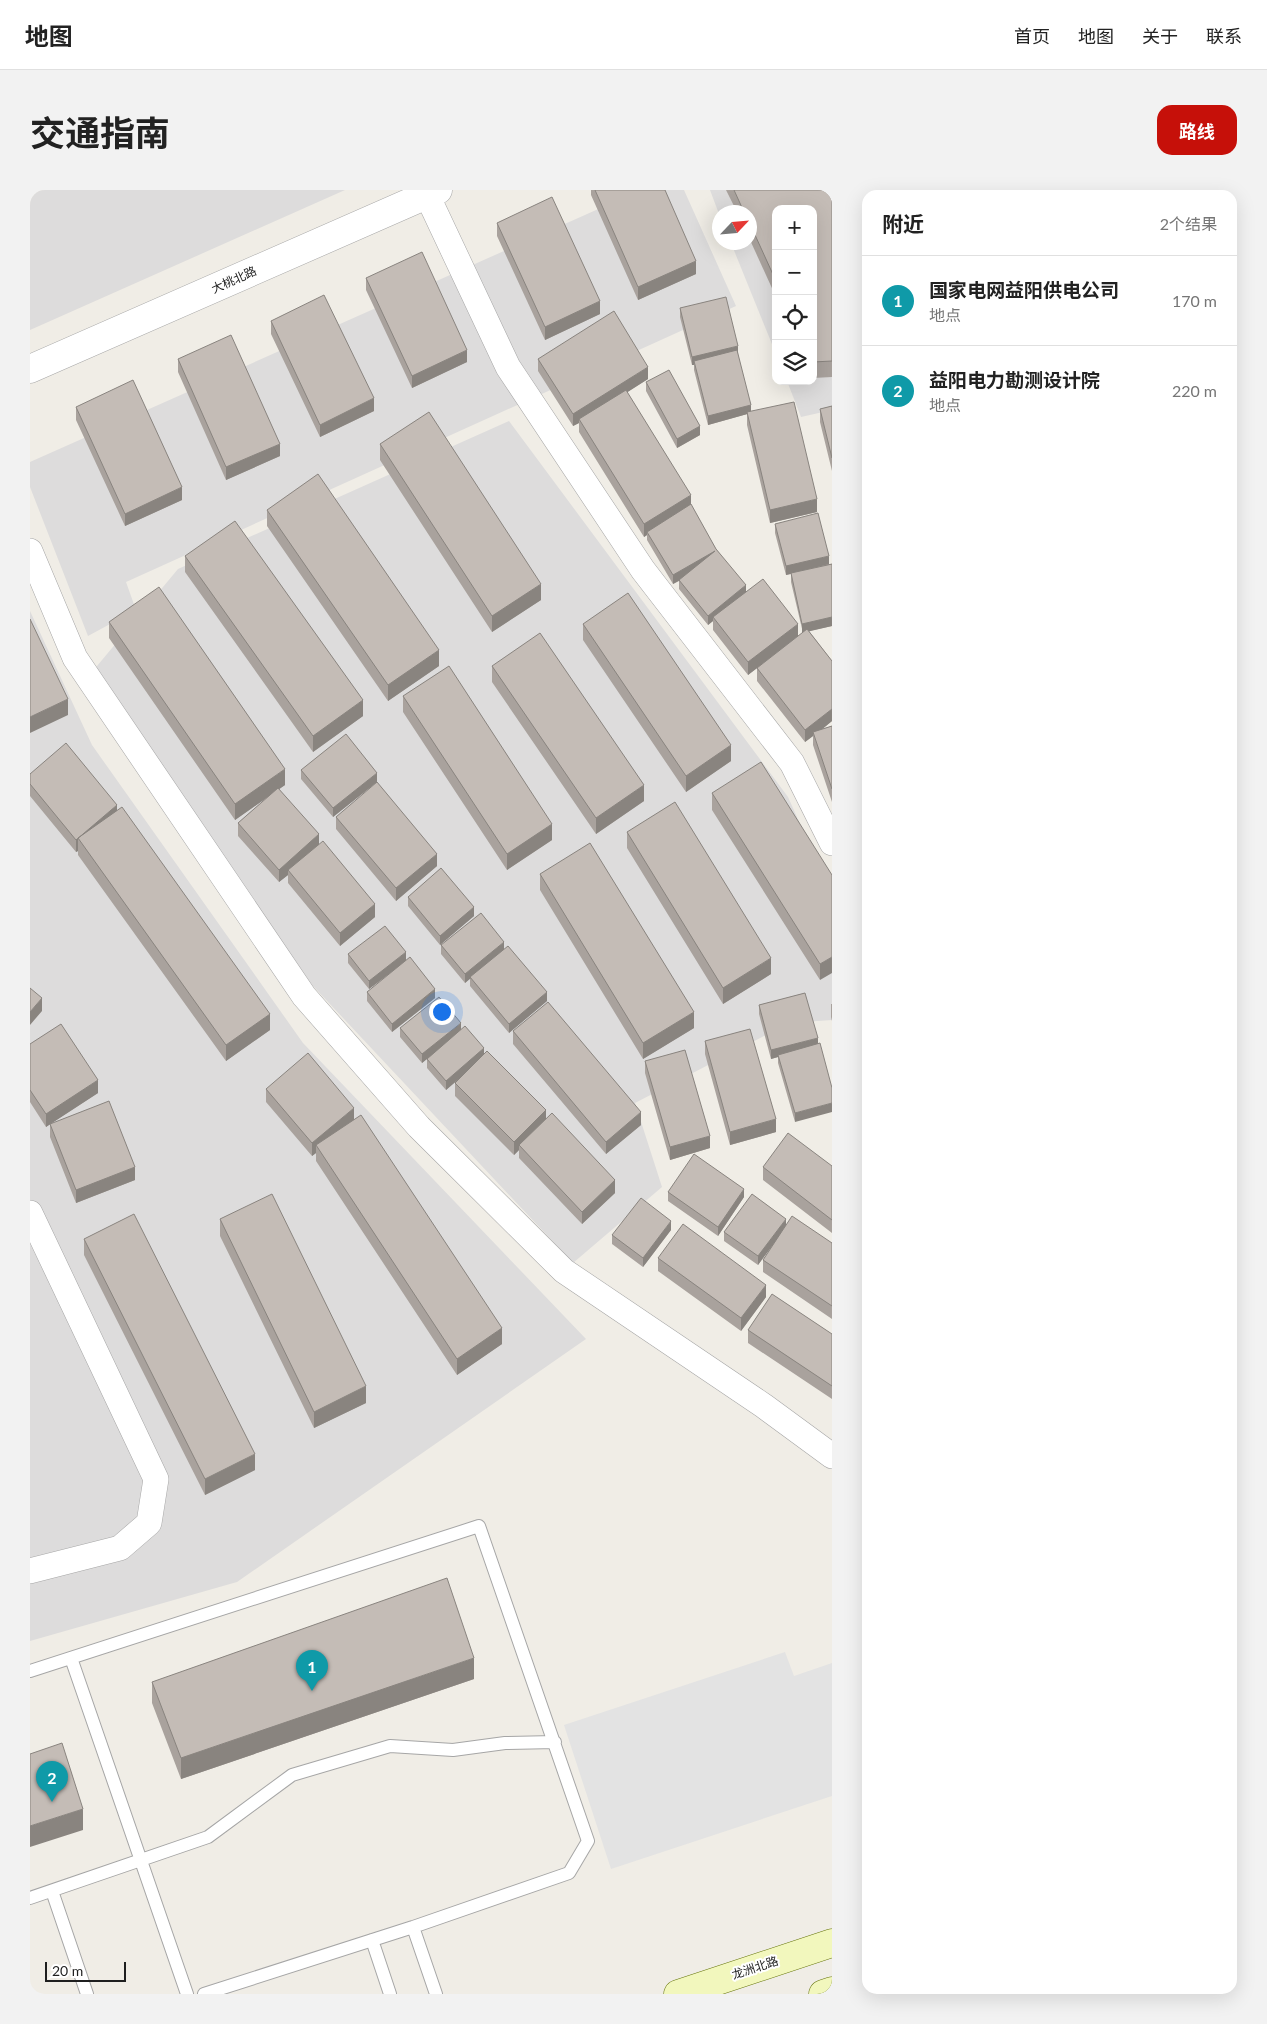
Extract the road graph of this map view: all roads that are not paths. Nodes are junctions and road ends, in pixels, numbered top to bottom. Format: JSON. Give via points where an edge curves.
{"nodes":[{"id":1,"x":433,"y":192,"type":"edge"},
{"id":2,"x":30,"y":369,"type":"edge"},
{"id":3,"x":30,"y":551,"type":"edge"},
{"id":4,"x":832,"y":843,"type":"edge"},
{"id":5,"x":30,"y":1213,"type":"edge"},
{"id":6,"x":832,"y":1456,"type":"edge"},
{"id":7,"x":30,"y":1572,"type":"edge"},
{"id":8,"x":71,"y":1658,"type":"junction"},
{"id":9,"x":30,"y":1671,"type":"edge"},
{"id":10,"x":555,"y":1742,"type":"junction"},
{"id":11,"x":141,"y":1861,"type":"junction"},
{"id":12,"x":52,"y":1891,"type":"junction"},
{"id":13,"x":30,"y":1898,"type":"edge"},
{"id":14,"x":413,"y":1927,"type":"junction"},
{"id":15,"x":372,"y":1940,"type":"junction"},
{"id":16,"x":832,"y":1943,"type":"edge"},
{"id":17,"x":832,"y":1991,"type":"edge"},
{"id":18,"x":87,"y":1994,"type":"edge"},
{"id":19,"x":188,"y":1994,"type":"edge"},
{"id":20,"x":204,"y":1994,"type":"edge"},
{"id":21,"x":390,"y":1994,"type":"edge"},
{"id":22,"x":436,"y":1994,"type":"edge"},
{"id":23,"x":678,"y":1994,"type":"edge"},
{"id":24,"x":822,"y":1994,"type":"edge"}],
"edges":[{"from":1,"to":2,"type":"street","name":"大桃北路"},
{"from":1,"to":4,"type":"street","via":[[508,366],[643,570],[792,763]]},
{"from":3,"to":6,"type":"street","via":[[75,658],[86,675],[304,996],[419,1127],[564,1271],[764,1406]]},
{"from":5,"to":7,"type":"street","via":[[156,1479],[149,1523],[120,1548]]},
{"from":8,"to":9,"type":"lane"},
{"from":8,"to":10,"type":"lane","via":[[479,1526]]},
{"from":8,"to":11,"type":"lane"},
{"from":10,"to":11,"type":"lane","via":[[505,1743],[453,1750],[390,1746],[292,1775],[208,1836]]},
{"from":10,"to":14,"type":"lane","via":[[588,1841],[569,1873]]},
{"from":11,"to":12,"type":"lane"},
{"from":11,"to":19,"type":"lane"},
{"from":12,"to":13,"type":"lane"},
{"from":12,"to":18,"type":"lane"},
{"from":14,"to":15,"type":"lane"},
{"from":14,"to":22,"type":"lane"},
{"from":15,"to":20,"type":"lane"},
{"from":15,"to":21,"type":"lane"},
{"from":16,"to":23,"type":"main road","name":"龙洲北路"},
{"from":17,"to":24,"type":"main road"}]}
